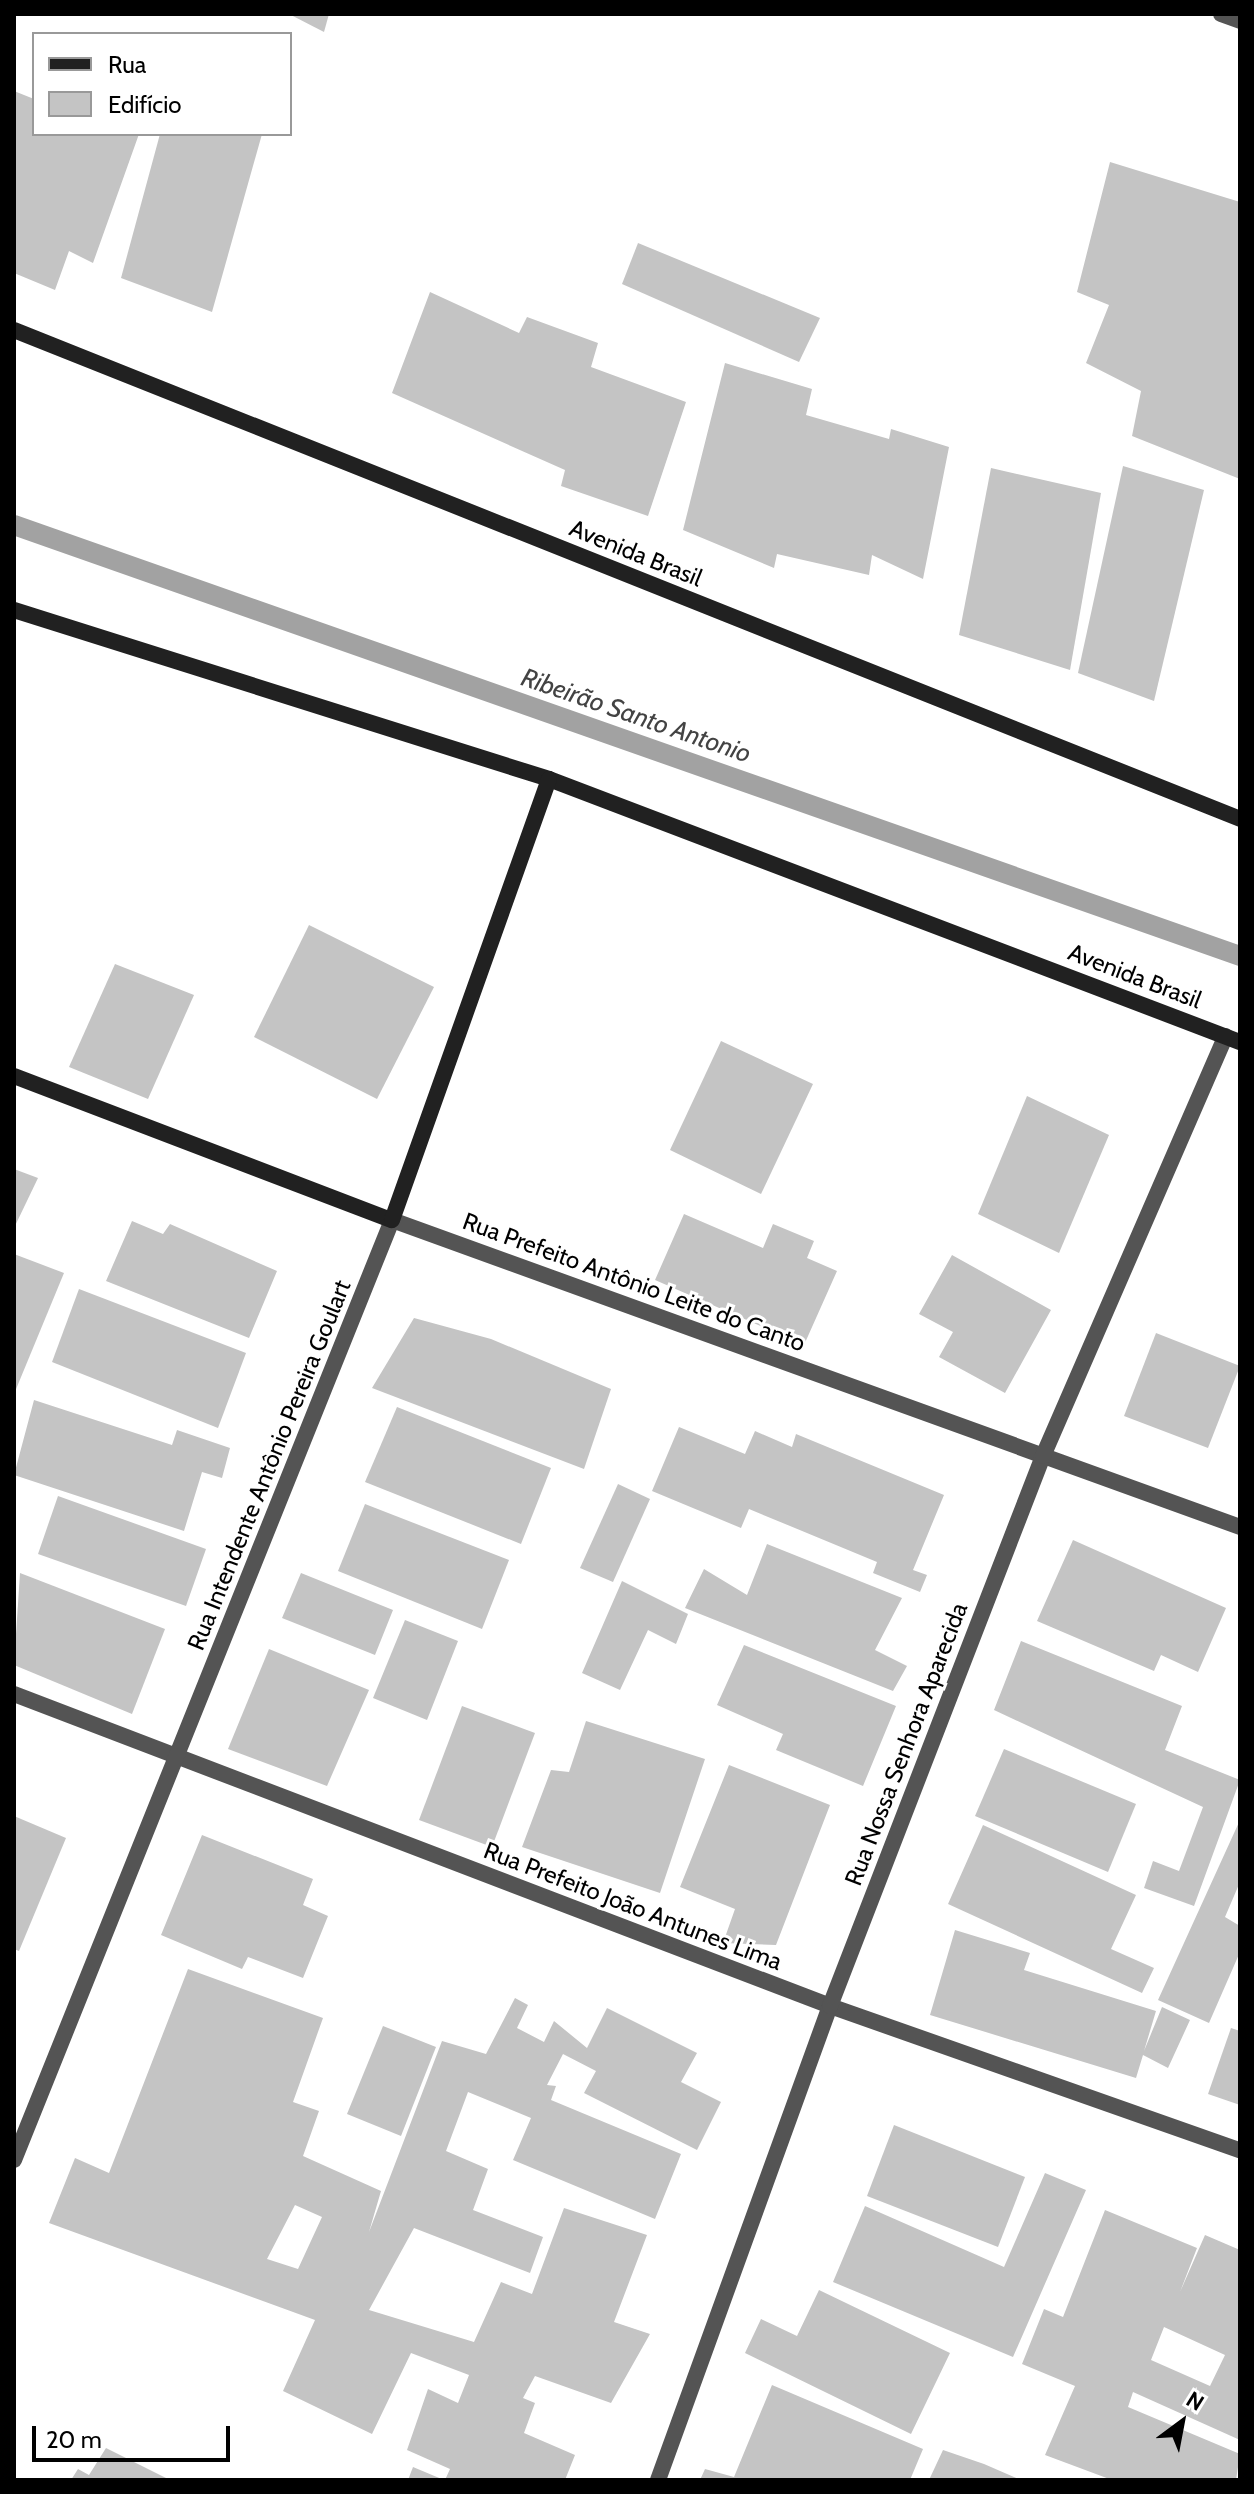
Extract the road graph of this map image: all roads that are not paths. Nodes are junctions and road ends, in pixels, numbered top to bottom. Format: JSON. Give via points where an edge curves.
{"nodes":[{"id":1,"x":1221,"y":14,"type":"edge"},
{"id":2,"x":1240,"y":21,"type":"edge"},
{"id":3,"x":14,"y":330,"type":"edge"},
{"id":4,"x":14,"y":610,"type":"edge"},
{"id":5,"x":549,"y":779,"type":"junction"},
{"id":6,"x":1240,"y":819,"type":"edge"},
{"id":7,"x":1233,"y":1039,"type":"edge"},
{"id":8,"x":14,"y":1076,"type":"edge"},
{"id":9,"x":392,"y":1220,"type":"junction"},
{"id":10,"x":1043,"y":1456,"type":"junction"},
{"id":11,"x":1240,"y":1527,"type":"edge"},
{"id":12,"x":14,"y":1694,"type":"edge"},
{"id":13,"x":178,"y":1759,"type":"junction"},
{"id":14,"x":830,"y":2006,"type":"junction"},
{"id":15,"x":1240,"y":2150,"type":"edge"},
{"id":16,"x":14,"y":2160,"type":"edge"},
{"id":17,"x":658,"y":2480,"type":"edge"}],
"edges":[{"from":1,"to":2,"type":"street"},
{"from":3,"to":6,"type":"main road","name":"Avenida Brasil"},
{"from":4,"to":5,"type":"main road","name":"Avenida Brasil"},
{"from":5,"to":7,"type":"main road","name":"Avenida Brasil"},
{"from":5,"to":9,"type":"main road","name":"Rua Intendente Antônio Pereira Goulart"},
{"from":7,"to":10,"type":"street","name":"Rua Nossa Senhora Aparecida"},
{"from":8,"to":9,"type":"main road","name":"Rua Prefeito Antônio Leite do Canto"},
{"from":9,"to":10,"type":"street","name":"Rua Prefeito Antônio Leite do Canto"},
{"from":9,"to":13,"type":"street","name":"Rua Intendente Antônio Pereira Goulart"},
{"from":10,"to":11,"type":"street","name":"Rua Prefeito Antônio Leite do Canto"},
{"from":10,"to":14,"type":"street","name":"Rua Nossa Senhora Aparecida"},
{"from":12,"to":13,"type":"street","name":"Rua Prefeito João Antunes Lima"},
{"from":13,"to":14,"type":"street","name":"Rua Prefeito João Antunes Lima"},
{"from":13,"to":16,"type":"street","name":"Rua Intendente Antônio Pereira Goulart"},
{"from":14,"to":15,"type":"street","name":"Rua Prefeito João Antunes Lima"},
{"from":14,"to":17,"type":"street","name":"Rua Nossa Senhora Aparecida"}]}
